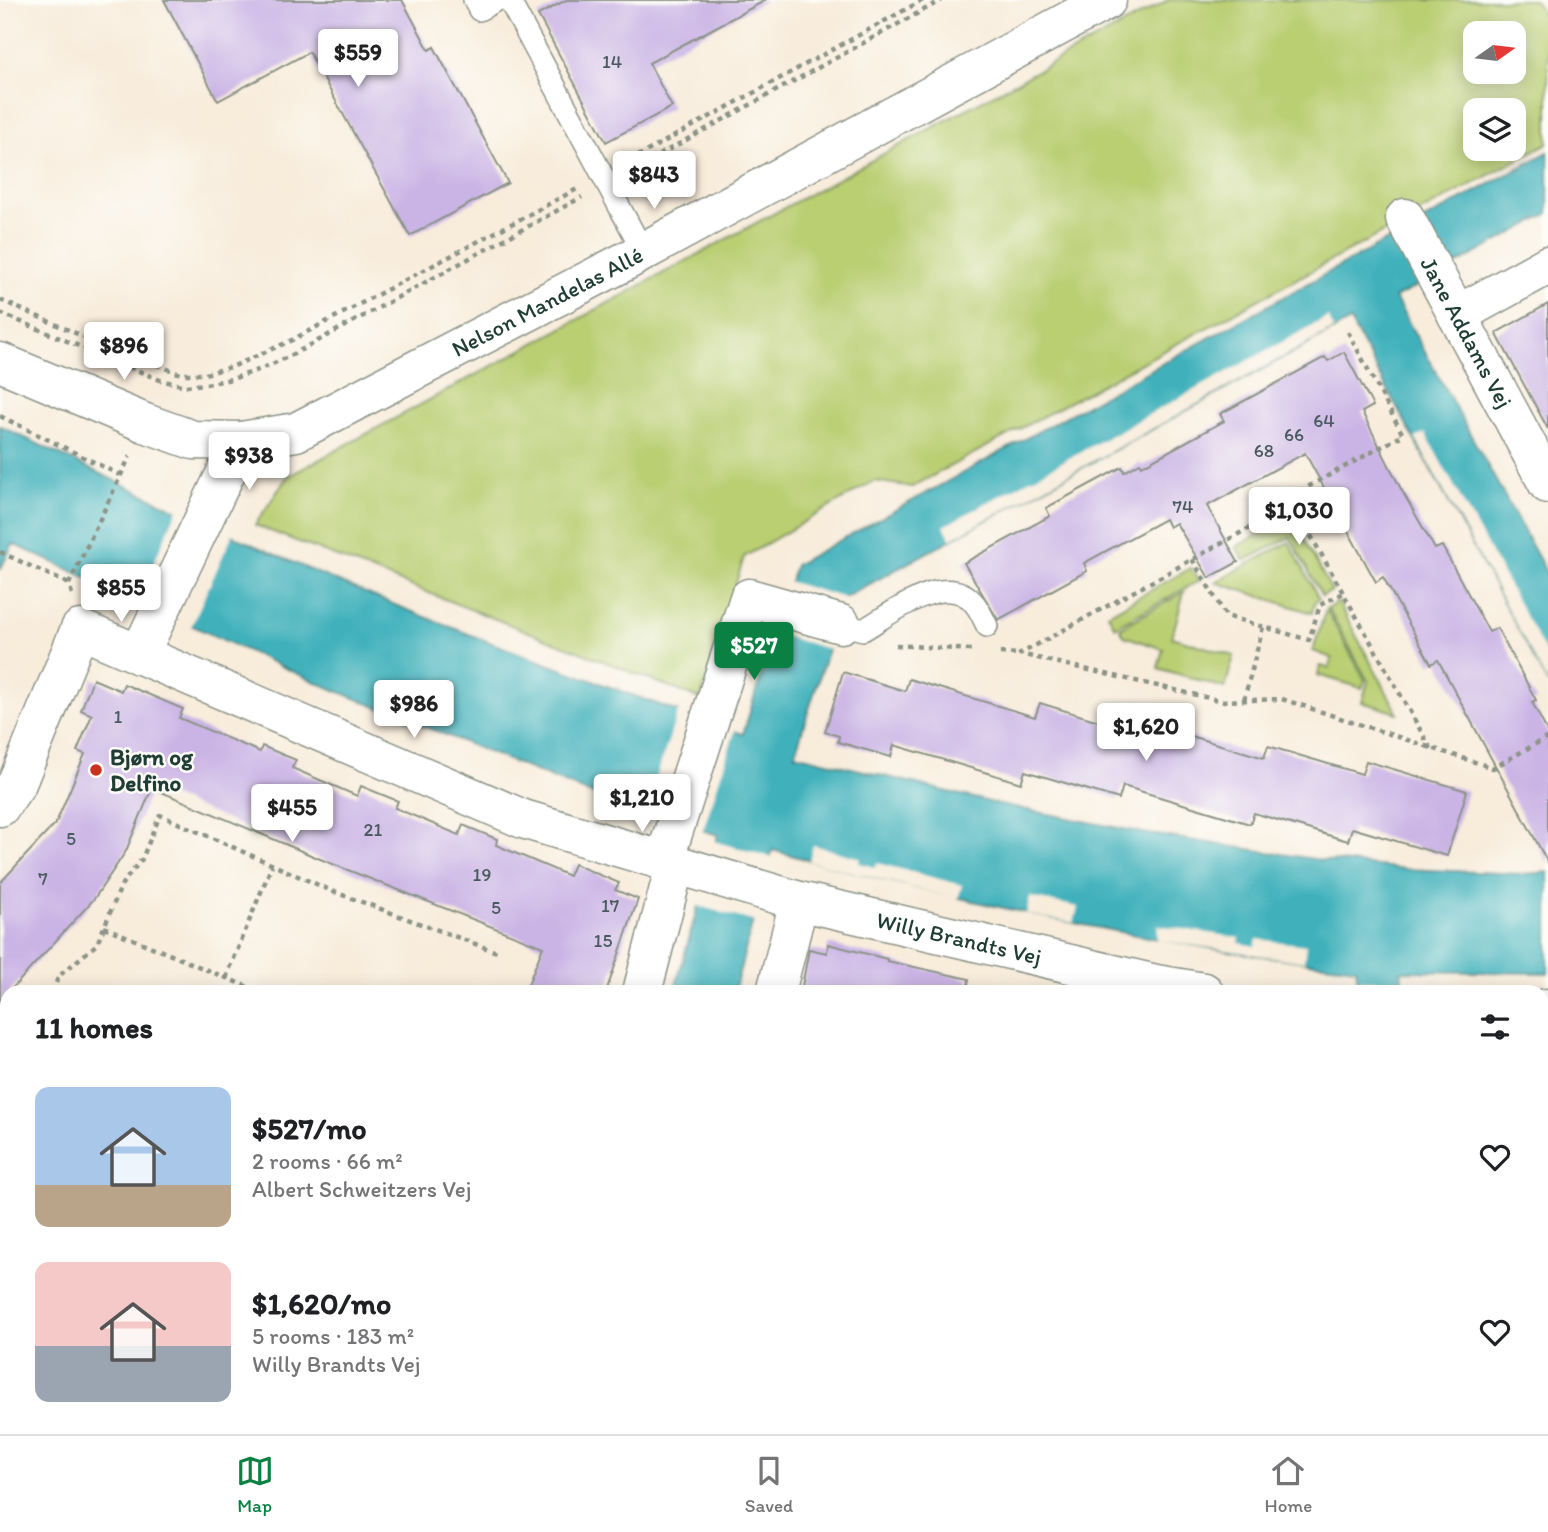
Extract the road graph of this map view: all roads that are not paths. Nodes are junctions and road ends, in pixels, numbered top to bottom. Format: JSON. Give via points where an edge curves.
{"nodes":[{"id":1,"x":474,"y":0,"type":"edge"},
{"id":2,"x":497,"y":0,"type":"edge"},
{"id":3,"x":509,"y":0,"type":"edge"},
{"id":4,"x":1084,"y":6,"type":"edge"},
{"id":5,"x":1405,"y":218,"type":"dead end"},
{"id":6,"x":643,"y":251,"type":"junction"},
{"id":7,"x":1548,"y":265,"type":"edge"},
{"id":8,"x":1452,"y":306,"type":"junction"},
{"id":9,"x":0,"y":362,"type":"edge"},
{"id":10,"x":241,"y":441,"type":"junction"},
{"id":11,"x":1548,"y":484,"type":"edge"},
{"id":12,"x":987,"y":626,"type":"dead end"},
{"id":13,"x":852,"y":627,"type":"joint"},
{"id":14,"x":139,"y":655,"type":"junction"},
{"id":15,"x":0,"y":807,"type":"edge"},
{"id":16,"x":681,"y":866,"type":"junction"},
{"id":17,"x":783,"y":896,"type":"junction"},
{"id":18,"x":644,"y":985,"type":"edge"},
{"id":19,"x":777,"y":985,"type":"edge"},
{"id":20,"x":1162,"y":985,"type":"edge"}],
"edges":[{"from":1,"to":2,"type":"lane","via":[[479,10]]},
{"from":3,"to":6,"type":"lane"},
{"from":4,"to":6,"type":"street","name":"Nelson Mandelas Allé"},
{"from":5,"to":8,"type":"street","name":"Jane Addams Vej"},
{"from":6,"to":10,"type":"street","name":"Nelson Mandelas Allé","via":[[296,432]]},
{"from":7,"to":8,"type":"street"},
{"from":8,"to":11,"type":"street","name":"Jane Addams Vej"},
{"from":9,"to":10,"type":"street","name":"Nelson Mandelas Allé","via":[[192,440]]},
{"from":10,"to":14,"type":"street"},
{"from":12,"to":13,"type":"lane","via":[[973,601],[946,589]]},
{"from":13,"to":16,"type":"street","via":[[750,598],[676,826]]},
{"from":14,"to":15,"type":"street","name":"Willy Brandts Vej","via":[[80,629],[17,783]]},
{"from":14,"to":16,"type":"street","name":"Willy Brandts Vej","via":[[523,819]]},
{"from":16,"to":17,"type":"street","name":"Willy Brandts Vej"},
{"from":16,"to":18,"type":"street"},
{"from":17,"to":19,"type":"street"},
{"from":17,"to":20,"type":"street","name":"Willy Brandts Vej"}]}
